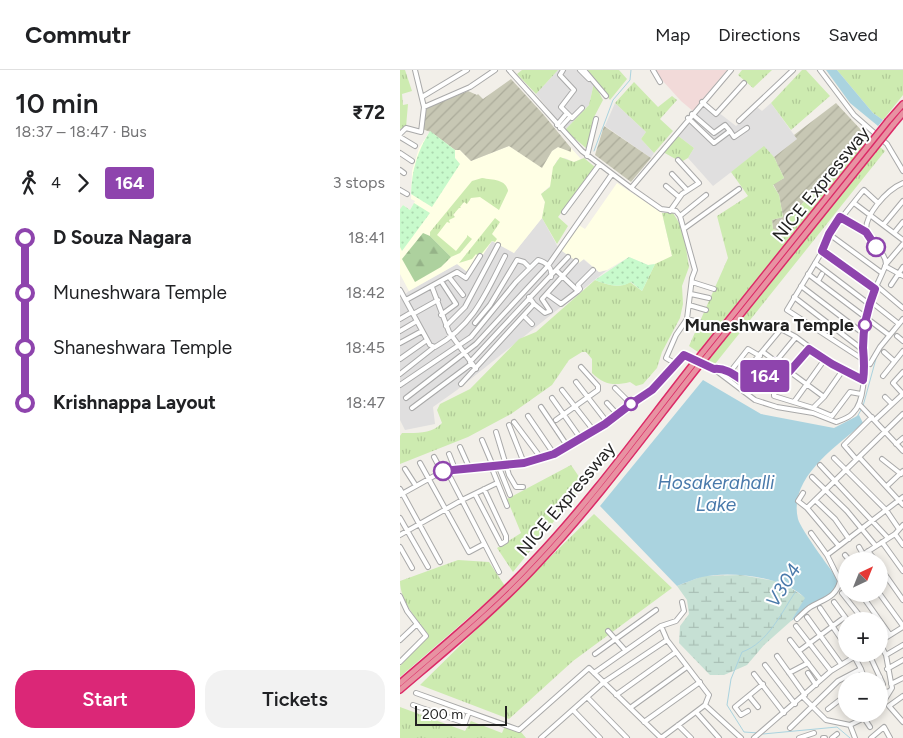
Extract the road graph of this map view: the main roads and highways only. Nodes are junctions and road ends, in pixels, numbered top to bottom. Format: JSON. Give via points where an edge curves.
{"nodes":[{"id":1,"x":903,"y":104,"type":"edge"},
{"id":2,"x":903,"y":113,"type":"edge"},
{"id":3,"x":891,"y":123,"type":"junction"},
{"id":4,"x":697,"y":365,"type":"junction"},
{"id":5,"x":400,"y":683,"type":"edge"},
{"id":6,"x":400,"y":690,"type":"edge"}],
"edges":[{"from":1,"to":3,"type":"highway","name":"NICE Expressway"},
{"from":2,"to":3,"type":"highway"},
{"from":3,"to":4,"type":"highway","name":"NICE Expressway","bridge":true},
{"from":4,"to":5,"type":"highway","name":"NICE Expressway","via":[[535,559],[471,622]]},
{"from":4,"to":6,"type":"highway","name":"NICE Expressway","via":[[583,512],[539,563],[474,626]]}]}
